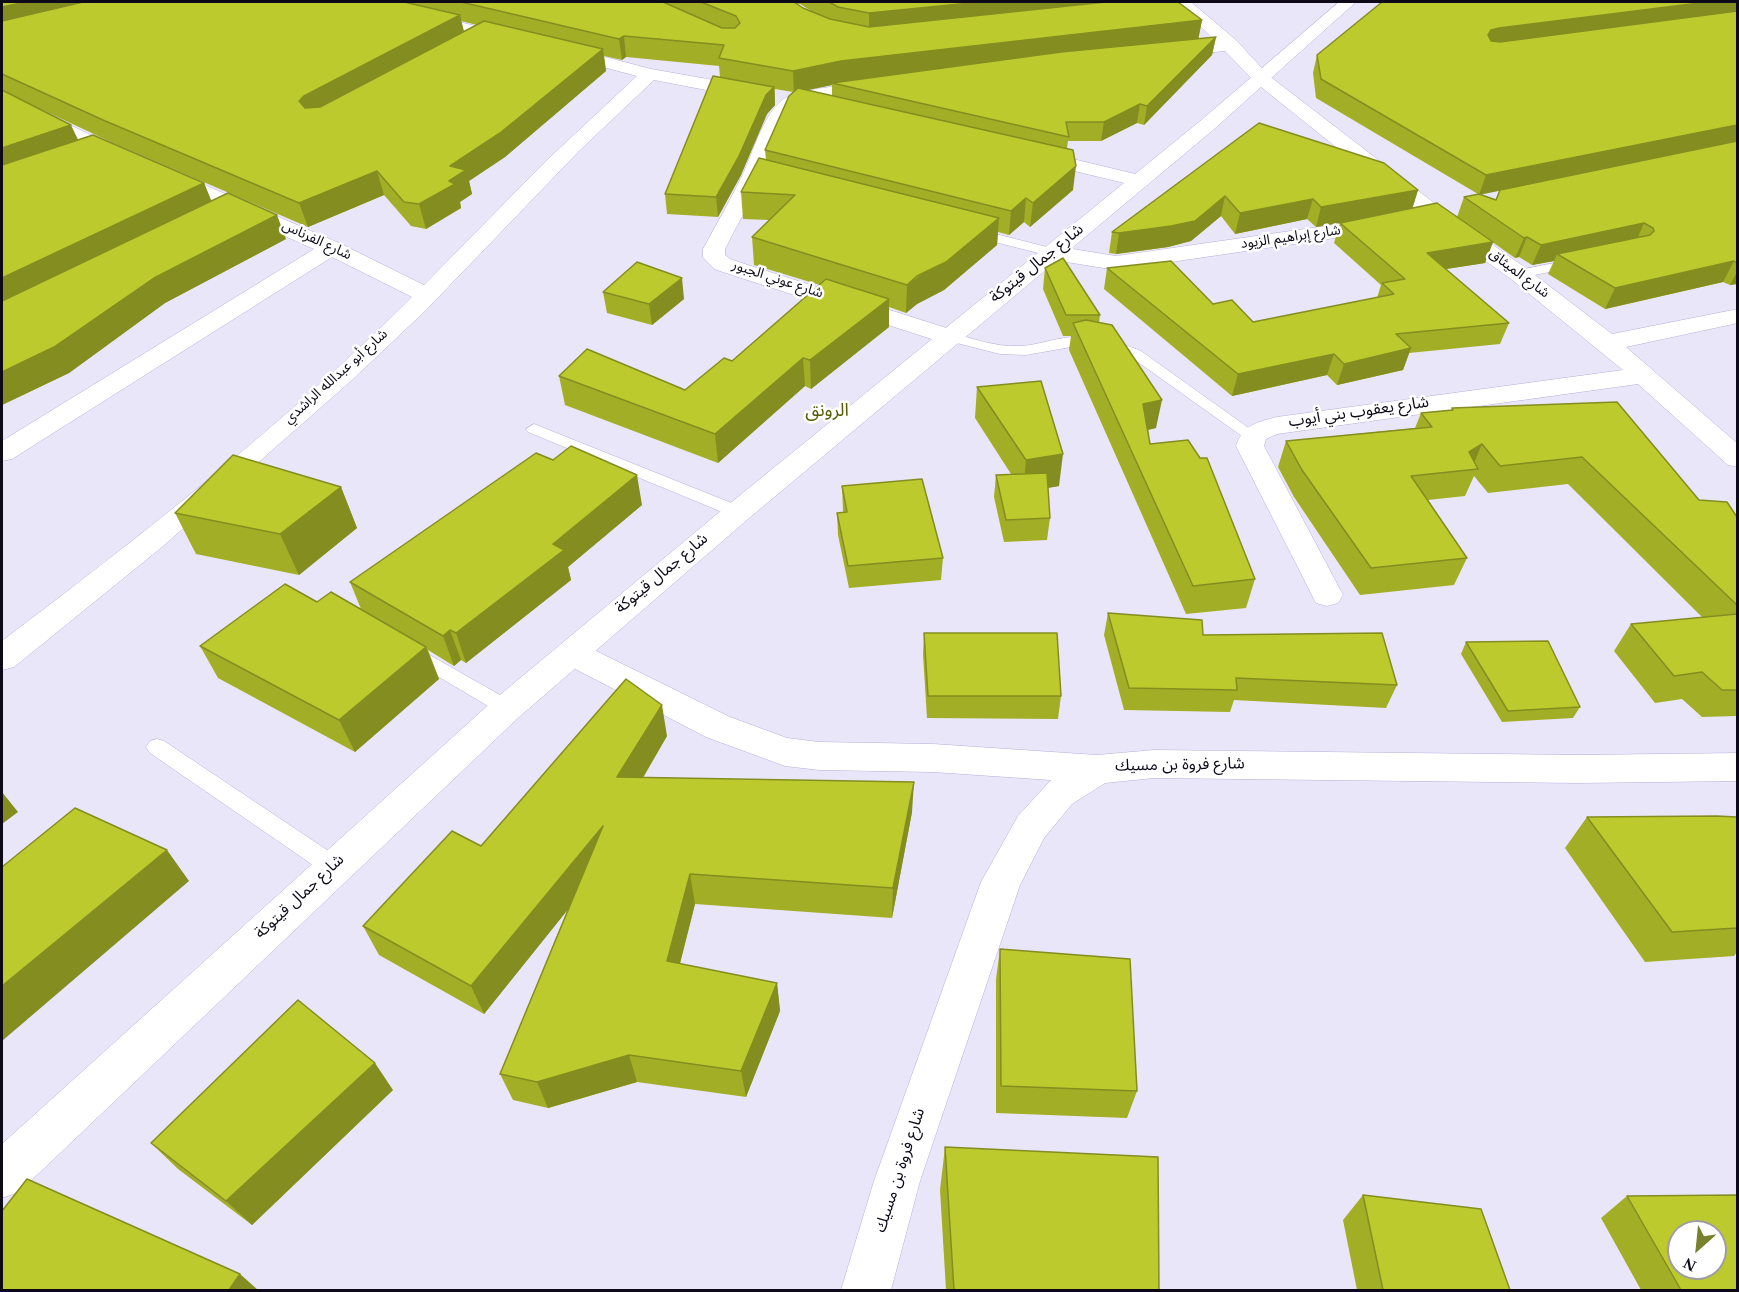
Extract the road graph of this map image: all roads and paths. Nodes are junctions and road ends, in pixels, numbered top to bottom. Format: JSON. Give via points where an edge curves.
{"nodes":[{"id":1,"x":356,"y":2,"type":"edge"},
{"id":2,"x":1348,"y":2,"type":"edge"},
{"id":3,"x":1185,"y":4,"type":"edge"},
{"id":4,"x":1165,"y":9,"type":"edge"},
{"id":5,"x":486,"y":34,"type":"junction"},
{"id":6,"x":465,"y":45,"type":"edge"},
{"id":7,"x":1231,"y":45,"type":"junction"},
{"id":8,"x":1152,"y":53,"type":"edge"},
{"id":9,"x":650,"y":74,"type":"junction"},
{"id":10,"x":1262,"y":79,"type":"junction"},
{"id":11,"x":899,"y":84,"type":"edge"},
{"id":12,"x":2,"y":98,"type":"edge"},
{"id":13,"x":794,"y":101,"type":"junction"},
{"id":14,"x":839,"y":111,"type":"edge"},
{"id":15,"x":105,"y":149,"type":"junction"},
{"id":16,"x":1019,"y":152,"type":"edge"},
{"id":17,"x":74,"y":159,"type":"edge"},
{"id":18,"x":1141,"y":181,"type":"junction"},
{"id":19,"x":237,"y":206,"type":"junction"},
{"id":20,"x":1461,"y":206,"type":"dead end"},
{"id":21,"x":1434,"y":214,"type":"junction"},
{"id":22,"x":206,"y":221,"type":"edge"},
{"id":23,"x":961,"y":230,"type":"edge"},
{"id":24,"x":331,"y":248,"type":"junction"},
{"id":25,"x":1054,"y":253,"type":"junction"},
{"id":26,"x":1588,"y":260,"type":"edge"},
{"id":27,"x":1519,"y":274,"type":"junction"},
{"id":28,"x":426,"y":295,"type":"junction"},
{"id":29,"x":1737,"y":316,"type":"edge"},
{"id":30,"x":950,"y":337,"type":"junction"},
{"id":31,"x":1607,"y":343,"type":"junction"},
{"id":32,"x":1645,"y":375,"type":"junction"},
{"id":33,"x":534,"y":429,"type":"dead end"},
{"id":34,"x":1252,"y":436,"type":"junction"},
{"id":35,"x":2,"y":453,"type":"edge"},
{"id":36,"x":1737,"y":459,"type":"edge"},
{"id":37,"x":738,"y":512,"type":"junction"},
{"id":38,"x":1327,"y":595,"type":"dead end"},
{"id":39,"x":396,"y":643,"type":"edge"},
{"id":40,"x":572,"y":653,"type":"junction"},
{"id":41,"x":2,"y":658,"type":"edge"},
{"id":42,"x":507,"y":708,"type":"junction"},
{"id":43,"x":157,"y":747,"type":"dead end"},
{"id":44,"x":1737,"y":767,"type":"edge"},
{"id":45,"x":1097,"y":769,"type":"junction"},
{"id":46,"x":334,"y":867,"type":"junction"},
{"id":47,"x":2,"y":1174,"type":"edge"},
{"id":48,"x":866,"y":1290,"type":"edge"}],
"edges":[{"from":1,"to":5,"type":"street"},
{"from":2,"to":10,"type":"street","name":"شارع جمال قيتوكة"},
{"from":3,"to":4,"type":"street"},
{"from":3,"to":7,"type":"street","name":"شارع الميثاق"},
{"from":5,"to":6,"type":"street"},
{"from":5,"to":9,"type":"street"},
{"from":7,"to":8,"type":"street"},
{"from":7,"to":10,"type":"street","name":"شارع الميثاق"},
{"from":9,"to":13,"type":"street"},
{"from":9,"to":28,"type":"street","name":"شارع أبو عبدالله الراشدي"},
{"from":10,"to":18,"type":"street","name":"شارع جمال قيتوكة"},
{"from":10,"to":21,"type":"street","name":"شارع الميثاق"},
{"from":11,"to":13,"type":"street"},
{"from":12,"to":15,"type":"street","name":"شارع الفرناس"},
{"from":13,"to":14,"type":"street"},
{"from":13,"to":30,"type":"street","name":"شارع عوني الجبور","via":[[779,115],[759,178],[714,249],[714,256],[722,264]]},
{"from":15,"to":17,"type":"street"},
{"from":15,"to":19,"type":"street","name":"شارع الفرناس"},
{"from":16,"to":18,"type":"street"},
{"from":18,"to":25,"type":"street","name":"شارع جمال قيتوكة"},
{"from":19,"to":22,"type":"street"},
{"from":19,"to":24,"type":"street","name":"شارع الفرناس"},
{"from":20,"to":21,"type":"street","name":"شارع إبراهيم الزيود"},
{"from":21,"to":25,"type":"street","name":"شارع إبراهيم الزيود","via":[[1347,232],[1116,262]]},
{"from":21,"to":27,"type":"street","name":"شارع الميثاق"},
{"from":23,"to":25,"type":"lane"},
{"from":24,"to":28,"type":"street","name":"شارع الفرناس"},
{"from":24,"to":35,"type":"street"},
{"from":25,"to":30,"type":"street","name":"شارع جمال قيتوكة"},
{"from":26,"to":27,"type":"lane"},
{"from":27,"to":31,"type":"street","name":"شارع الميثاق"},
{"from":28,"to":41,"type":"street","name":"شارع أبو عبدالله الراشدي","via":[[335,382],[183,512]]},
{"from":29,"to":31,"type":"street"},
{"from":30,"to":34,"type":"lane","via":[[1002,351],[1080,340],[1118,347],[1136,354]]},
{"from":30,"to":37,"type":"street","name":"شارع جمال قيتوكة"},
{"from":31,"to":32,"type":"street","name":"شارع الميثاق"},
{"from":32,"to":34,"type":"street","name":"شارع يعقوب بني أيوب","via":[[1277,424],[1259,429]]},
{"from":32,"to":36,"type":"street","name":"شارع الميثاق"},
{"from":33,"to":37,"type":"lane"},
{"from":34,"to":38,"type":"street","via":[[1250,446]]},
{"from":37,"to":40,"type":"street","name":"شارع جمال قيتوكة"},
{"from":39,"to":42,"type":"lane"},
{"from":40,"to":42,"type":"street","name":"شارع جمال قيتوكة"},
{"from":40,"to":45,"type":"street","via":[[718,727],[785,752]]},
{"from":42,"to":46,"type":"street","name":"شارع جمال قيتوكة"},
{"from":43,"to":46,"type":"lane"},
{"from":44,"to":45,"type":"street","name":"شارع فروة بن مسيك","via":[[1154,764]]},
{"from":45,"to":48,"type":"street","name":"شارع فروة بن مسيك","via":[[1059,794],[1031,827],[1001,882],[897,1181]]},
{"from":46,"to":47,"type":"street","name":"شارع جمال قيتوكة"}]}
